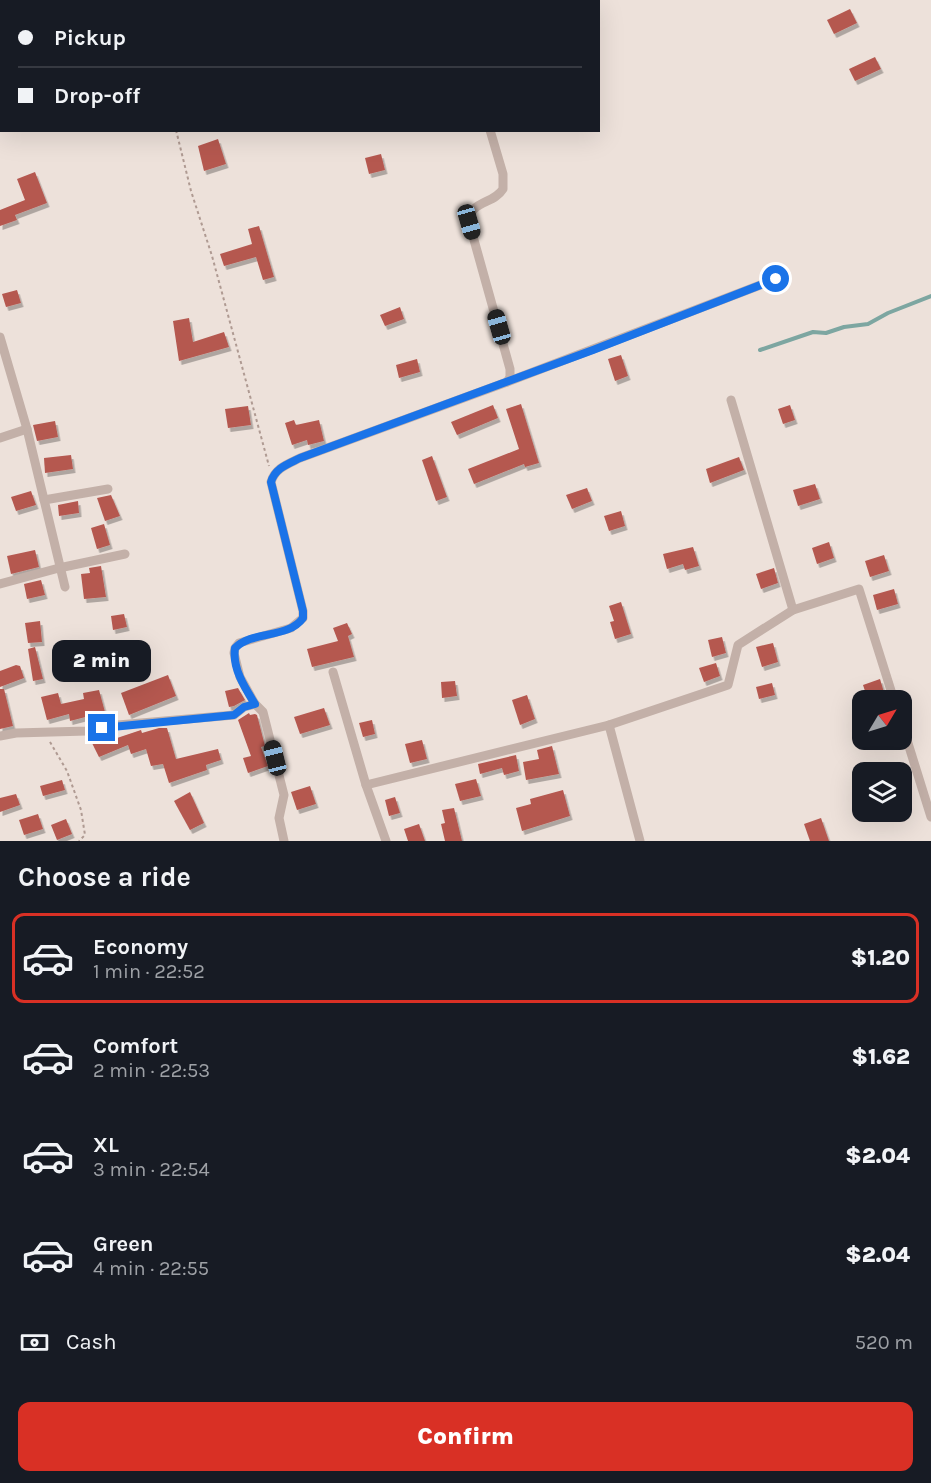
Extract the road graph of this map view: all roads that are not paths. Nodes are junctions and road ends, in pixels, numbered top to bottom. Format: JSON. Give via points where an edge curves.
{"nodes":[{"id":1,"x":491,"y":132,"type":"edge"},
{"id":2,"x":776,"y":279,"type":"dead end"},
{"id":3,"x":0,"y":338,"type":"edge"},
{"id":4,"x":507,"y":382,"type":"junction"},
{"id":5,"x":731,"y":400,"type":"dead end"},
{"id":6,"x":27,"y":429,"type":"junction"},
{"id":7,"x":0,"y":438,"type":"edge"},
{"id":8,"x":108,"y":489,"type":"dead end"},
{"id":9,"x":44,"y":500,"type":"junction"},
{"id":10,"x":125,"y":554,"type":"dead end"},
{"id":11,"x":59,"y":568,"type":"junction"},
{"id":12,"x":0,"y":584,"type":"edge"},
{"id":13,"x":64,"y":587,"type":"dead end"},
{"id":14,"x":793,"y":610,"type":"junction"},
{"id":15,"x":333,"y":672,"type":"dead end"},
{"id":16,"x":891,"y":690,"type":"edge"},
{"id":17,"x":255,"y":704,"type":"junction"},
{"id":18,"x":609,"y":725,"type":"junction"},
{"id":19,"x":0,"y":736,"type":"edge"},
{"id":20,"x":910,"y":750,"type":"edge"},
{"id":21,"x":366,"y":785,"type":"junction"},
{"id":22,"x":931,"y":817,"type":"edge"},
{"id":23,"x":284,"y":841,"type":"edge"},
{"id":24,"x":386,"y":841,"type":"edge"},
{"id":25,"x":640,"y":841,"type":"edge"}],
"edges":[{"from":1,"to":4,"type":"street","via":[[503,174],[503,189],[495,198],[476,206],[469,222],[510,369]]},
{"from":2,"to":4,"type":"street"},
{"from":3,"to":6,"type":"street"},
{"from":4,"to":17,"type":"street","via":[[300,458],[272,477],[303,618],[291,628],[246,640],[235,648],[240,677]]},
{"from":5,"to":14,"type":"street"},
{"from":6,"to":7,"type":"street"},
{"from":6,"to":9,"type":"street"},
{"from":8,"to":9,"type":"street"},
{"from":9,"to":11,"type":"street"},
{"from":10,"to":11,"type":"street"},
{"from":11,"to":12,"type":"street"},
{"from":11,"to":13,"type":"street"},
{"from":14,"to":16,"type":"street","via":[[859,589]]},
{"from":14,"to":18,"type":"street","via":[[738,645],[728,685]]},
{"from":15,"to":21,"type":"street"},
{"from":17,"to":19,"type":"street","via":[[234,715]]},
{"from":17,"to":23,"type":"street","via":[[263,712],[284,795],[279,818]]},
{"from":18,"to":21,"type":"street"},
{"from":18,"to":25,"type":"street"},
{"from":20,"to":22,"type":"street"},
{"from":21,"to":24,"type":"street"}]}
